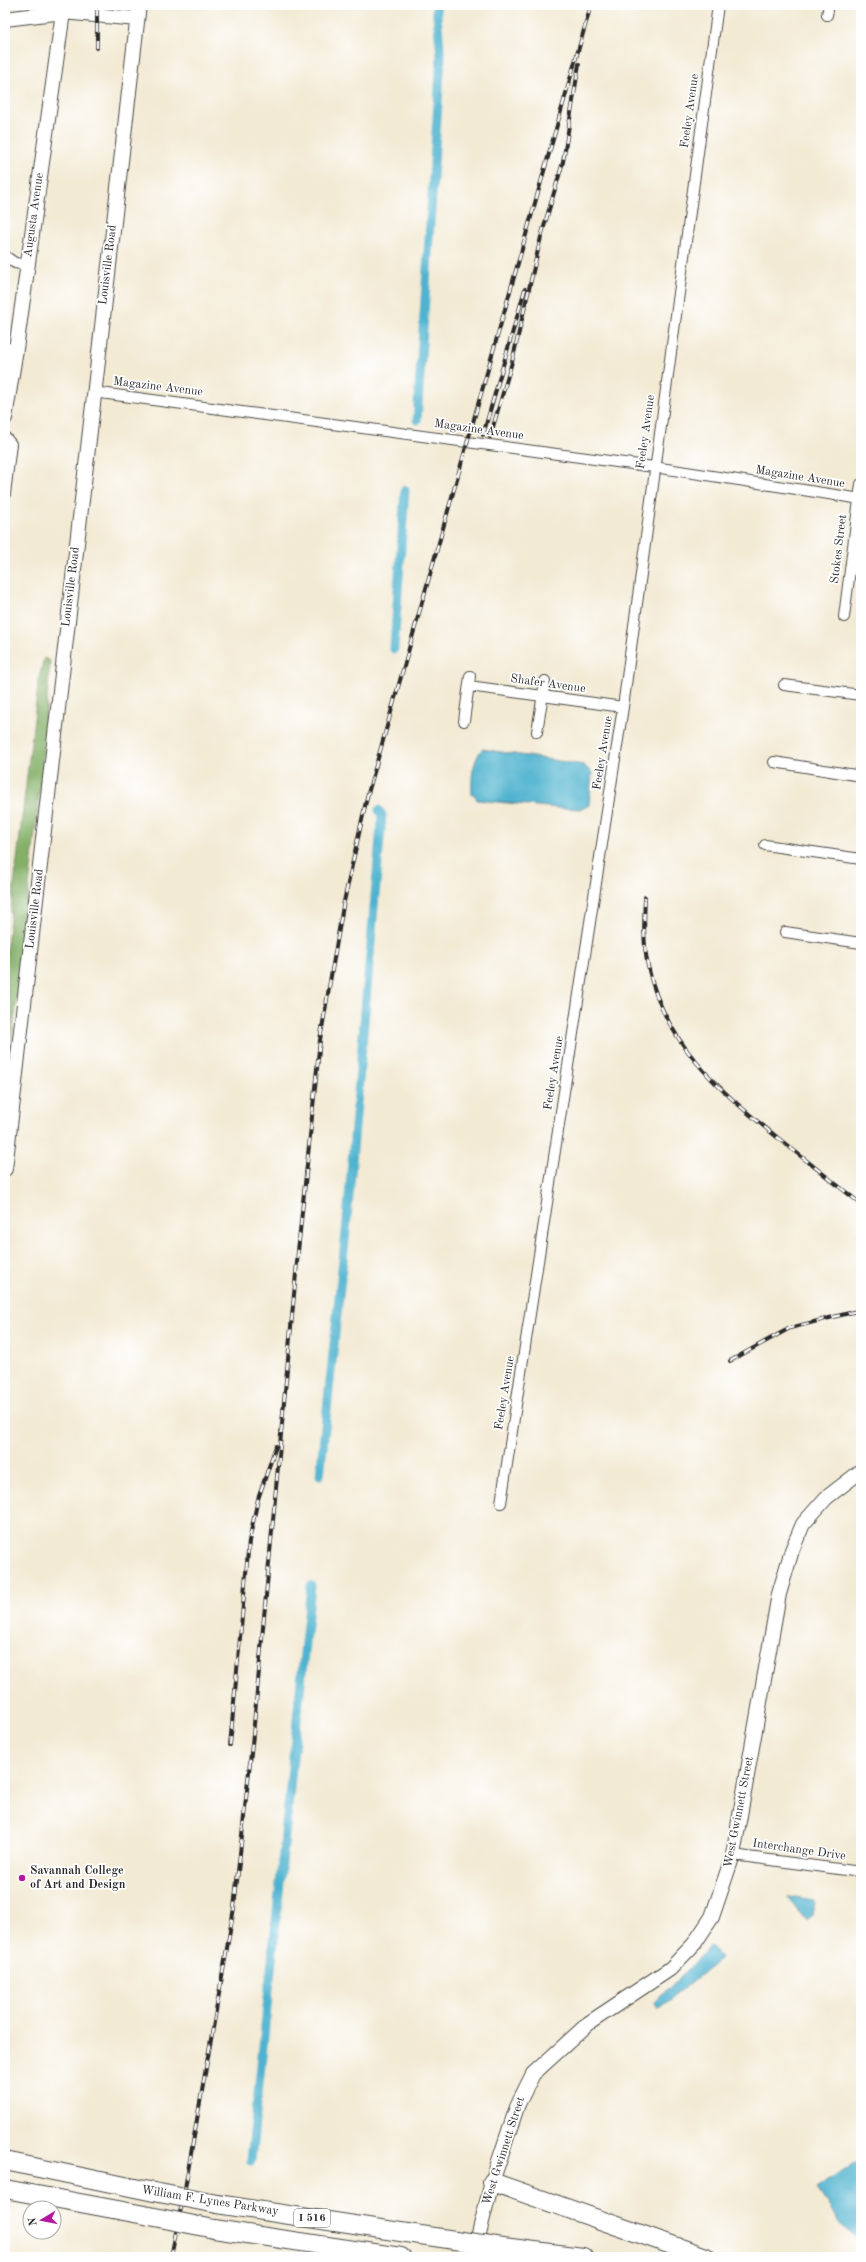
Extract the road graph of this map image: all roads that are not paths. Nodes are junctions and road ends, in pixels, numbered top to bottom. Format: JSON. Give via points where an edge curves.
{"nodes":[{"id":1,"x":139,"y":5,"type":"edge"},
{"id":2,"x":718,"y":5,"type":"edge"},
{"id":3,"x":829,"y":5,"type":"edge"},
{"id":4,"x":63,"y":12,"type":"junction"},
{"id":5,"x":827,"y":16,"type":"dead end"},
{"id":6,"x":5,"y":19,"type":"edge"},
{"id":7,"x":137,"y":19,"type":"junction"},
{"id":8,"x":5,"y":256,"type":"edge"},
{"id":9,"x":28,"y":265,"type":"junction"},
{"id":10,"x":11,"y":348,"type":"edge"},
{"id":11,"x":93,"y":392,"type":"junction"},
{"id":12,"x":5,"y":418,"type":"edge"},
{"id":13,"x":5,"y":437,"type":"edge"},
{"id":14,"x":654,"y":466,"type":"junction"},
{"id":15,"x":861,"y":484,"type":"edge"},
{"id":16,"x":5,"y":494,"type":"edge"},
{"id":17,"x":860,"y":499,"type":"edge"},
{"id":18,"x":844,"y":617,"type":"dead end"},
{"id":19,"x":545,"y":681,"type":"dead end"},
{"id":20,"x":784,"y":685,"type":"dead end"},
{"id":21,"x":861,"y":695,"type":"edge"},
{"id":22,"x":542,"y":696,"type":"junction"},
{"id":23,"x":623,"y":707,"type":"junction"},
{"id":24,"x":464,"y":721,"type":"dead end"},
{"id":25,"x":537,"y":732,"type":"dead end"},
{"id":26,"x":774,"y":762,"type":"dead end"},
{"id":27,"x":861,"y":776,"type":"edge"},
{"id":28,"x":765,"y":845,"type":"dead end"},
{"id":29,"x":861,"y":860,"type":"edge"},
{"id":30,"x":785,"y":932,"type":"dead end"},
{"id":31,"x":861,"y":943,"type":"edge"},
{"id":32,"x":5,"y":1169,"type":"edge"},
{"id":33,"x":861,"y":1471,"type":"edge"},
{"id":34,"x":501,"y":1503,"type":"dead end"},
{"id":35,"x":733,"y":1855,"type":"junction"},
{"id":36,"x":861,"y":1872,"type":"edge"},
{"id":37,"x":5,"y":2161,"type":"edge"},
{"id":38,"x":492,"y":2182,"type":"junction"},
{"id":39,"x":5,"y":2189,"type":"edge"},
{"id":40,"x":401,"y":2257,"type":"edge"},
{"id":41,"x":473,"y":2257,"type":"edge"},
{"id":42,"x":583,"y":2257,"type":"edge"},
{"id":43,"x":706,"y":2257,"type":"edge"}],
"edges":[{"from":1,"to":7,"type":"main road","name":"Louisville Road"},
{"from":2,"to":14,"type":"street","name":"Feeley Avenue"},
{"from":3,"to":5,"type":"street"},
{"from":4,"to":6,"type":"main road"},
{"from":4,"to":7,"type":"main road"},
{"from":4,"to":9,"type":"main road","name":"Augusta Avenue"},
{"from":7,"to":11,"type":"main road","name":"Louisville Road"},
{"from":8,"to":9,"type":"street"},
{"from":9,"to":10,"type":"main road","name":"Augusta Avenue"},
{"from":10,"to":12,"type":"main road","name":"Augusta Avenue"},
{"from":11,"to":14,"type":"street","name":"Magazine Avenue"},
{"from":11,"to":32,"type":"main road","name":"Louisville Road"},
{"from":13,"to":16,"type":"street","via":[[11,444]]},
{"from":14,"to":17,"type":"street","name":"Magazine Avenue"},
{"from":14,"to":23,"type":"street","name":"Feeley Avenue"},
{"from":15,"to":17,"type":"street","name":"Stokes Street"},
{"from":17,"to":18,"type":"street","name":"Stokes Street"},
{"from":19,"to":22,"type":"street"},
{"from":20,"to":21,"type":"street"},
{"from":22,"to":23,"type":"street","name":"Shafer Avenue"},
{"from":22,"to":24,"type":"street","name":"Shafer Avenue","via":[[470,681]]},
{"from":22,"to":25,"type":"street"},
{"from":23,"to":34,"type":"street","name":"Feeley Avenue"},
{"from":26,"to":27,"type":"street"},
{"from":28,"to":29,"type":"street"},
{"from":30,"to":31,"type":"street"},
{"from":33,"to":35,"type":"main road","name":"West Gwinnett Street","via":[[826,1498],[803,1524],[792,1550],[779,1594]]},
{"from":35,"to":36,"type":"street","name":"Interchange Drive"},
{"from":35,"to":38,"type":"main road","name":"West Gwinnett Street","via":[[712,1917],[694,1944],[670,1969],[589,2023],[533,2074],[518,2104]]},
{"from":37,"to":42,"type":"highway","name":"William F. Lynes Parkway","number":"I 516","bridge":true,"via":[[217,2204]]},
{"from":38,"to":41,"type":"main road","name":"West Gwinnett Street"},
{"from":38,"to":43,"type":"highway"},
{"from":39,"to":40,"type":"highway","name":"William F. Lynes Parkway","number":"I 516","bridge":true,"via":[[214,2229]]}]}
